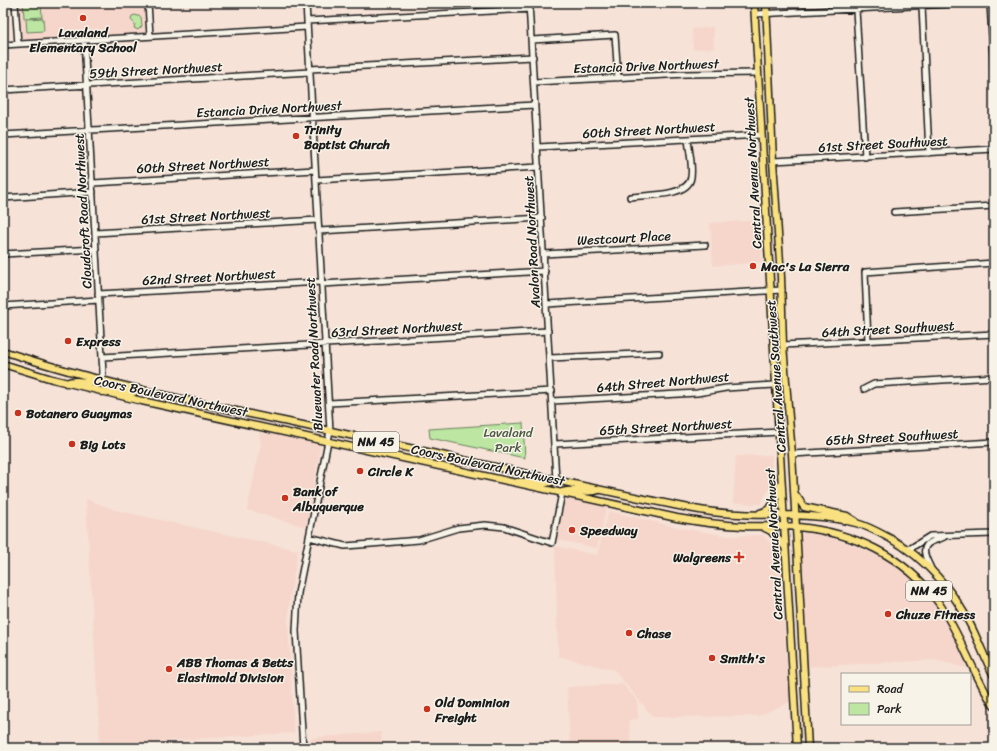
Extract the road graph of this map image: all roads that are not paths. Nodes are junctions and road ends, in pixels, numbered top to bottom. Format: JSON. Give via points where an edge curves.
{"nodes":[{"id":1,"x":16,"y":3,"type":"edge"},
{"id":2,"x":148,"y":3,"type":"edge"},
{"id":3,"x":306,"y":3,"type":"edge"},
{"id":4,"x":754,"y":3,"type":"edge"},
{"id":5,"x":766,"y":3,"type":"edge"},
{"id":6,"x":970,"y":3,"type":"edge"},
{"id":7,"x":990,"y":3,"type":"edge"},
{"id":8,"x":530,"y":6,"type":"edge"},
{"id":9,"x":922,"y":6,"type":"junction"},
{"id":10,"x":856,"y":10,"type":"junction"},
{"id":11,"x":992,"y":12,"type":"edge"},
{"id":12,"x":755,"y":14,"type":"junction"},
{"id":13,"x":766,"y":14,"type":"junction"},
{"id":14,"x":307,"y":21,"type":"junction"},
{"id":15,"x":307,"y":27,"type":"junction"},
{"id":16,"x":150,"y":36,"type":"junction"},
{"id":17,"x":84,"y":40,"type":"junction"},
{"id":18,"x":532,"y":40,"type":"junction"},
{"id":19,"x":18,"y":44,"type":"junction"},
{"id":20,"x":3,"y":45,"type":"edge"},
{"id":21,"x":533,"y":57,"type":"junction"},
{"id":22,"x":994,"y":68,"type":"edge"},
{"id":23,"x":310,"y":70,"type":"junction"},
{"id":24,"x":994,"y":72,"type":"edge"},
{"id":25,"x":758,"y":73,"type":"junction"},
{"id":26,"x":618,"y":78,"type":"junction"},
{"id":27,"x":534,"y":82,"type":"junction"},
{"id":28,"x":87,"y":85,"type":"junction"},
{"id":29,"x":3,"y":90,"type":"edge"},
{"id":30,"x":535,"y":105,"type":"junction"},
{"id":31,"x":312,"y":118,"type":"junction"},
{"id":32,"x":89,"y":131,"type":"junction"},
{"id":33,"x":3,"y":135,"type":"edge"},
{"id":34,"x":761,"y":135,"type":"junction"},
{"id":35,"x":688,"y":139,"type":"junction"},
{"id":36,"x":538,"y":147,"type":"junction"},
{"id":37,"x":994,"y":149,"type":"edge"},
{"id":38,"x":929,"y":153,"type":"junction"},
{"id":39,"x":865,"y":157,"type":"junction"},
{"id":40,"x":773,"y":161,"type":"junction"},
{"id":41,"x":539,"y":167,"type":"junction"},
{"id":42,"x":315,"y":170,"type":"junction"},
{"id":43,"x":316,"y":180,"type":"junction"},
{"id":44,"x":92,"y":183,"type":"junction"},
{"id":45,"x":93,"y":192,"type":"junction"},
{"id":46,"x":630,"y":197,"type":"dead end"},
{"id":47,"x":3,"y":198,"type":"edge"},
{"id":48,"x":994,"y":206,"type":"edge"},
{"id":49,"x":894,"y":212,"type":"dead end"},
{"id":50,"x":542,"y":218,"type":"junction"},
{"id":51,"x":318,"y":220,"type":"junction"},
{"id":52,"x":319,"y":231,"type":"junction"},
{"id":53,"x":95,"y":233,"type":"junction"},
{"id":54,"x":705,"y":245,"type":"dead end"},
{"id":55,"x":96,"y":249,"type":"junction"},
{"id":56,"x":3,"y":254,"type":"edge"},
{"id":57,"x":544,"y":254,"type":"junction"},
{"id":58,"x":994,"y":263,"type":"edge"},
{"id":59,"x":545,"y":271,"type":"junction"},
{"id":60,"x":322,"y":283,"type":"junction"},
{"id":61,"x":770,"y":290,"type":"junction"},
{"id":62,"x":782,"y":290,"type":"junction"},
{"id":63,"x":99,"y":297,"type":"junction"},
{"id":64,"x":547,"y":304,"type":"junction"},
{"id":65,"x":3,"y":306,"type":"edge"},
{"id":66,"x":548,"y":331,"type":"junction"},
{"id":67,"x":994,"y":334,"type":"edge"},
{"id":68,"x":868,"y":341,"type":"junction"},
{"id":69,"x":325,"y":344,"type":"junction"},
{"id":70,"x":783,"y":345,"type":"junction"},
{"id":71,"x":3,"y":351,"type":"edge"},
{"id":72,"x":659,"y":353,"type":"dead end"},
{"id":73,"x":102,"y":357,"type":"junction"},
{"id":74,"x":550,"y":358,"type":"junction"},
{"id":75,"x":3,"y":364,"type":"edge"},
{"id":76,"x":994,"y":377,"type":"edge"},
{"id":77,"x":101,"y":380,"type":"junction"},
{"id":78,"x":66,"y":383,"type":"junction"},
{"id":79,"x":775,"y":384,"type":"junction"},
{"id":80,"x":140,"y":389,"type":"junction"},
{"id":81,"x":864,"y":389,"type":"dead end"},
{"id":82,"x":552,"y":391,"type":"junction"},
{"id":83,"x":102,"y":392,"type":"junction"},
{"id":84,"x":552,"y":401,"type":"junction"},
{"id":85,"x":329,"y":403,"type":"junction"},
{"id":86,"x":330,"y":431,"type":"junction"},
{"id":87,"x":779,"y":432,"type":"junction"},
{"id":88,"x":328,"y":442,"type":"junction"},
{"id":89,"x":994,"y":442,"type":"edge"},
{"id":90,"x":555,"y":444,"type":"junction"},
{"id":91,"x":792,"y":454,"type":"junction"},
{"id":92,"x":782,"y":475,"type":"junction"},
{"id":93,"x":556,"y":480,"type":"junction"},
{"id":94,"x":514,"y":482,"type":"junction"},
{"id":95,"x":599,"y":490,"type":"junction"},
{"id":96,"x":562,"y":493,"type":"junction"},
{"id":97,"x":794,"y":493,"type":"junction"},
{"id":98,"x":703,"y":511,"type":"junction"},
{"id":99,"x":753,"y":515,"type":"junction"},
{"id":100,"x":783,"y":515,"type":"junction"},
{"id":101,"x":795,"y":515,"type":"junction"},
{"id":102,"x":700,"y":522,"type":"junction"},
{"id":103,"x":860,"y":524,"type":"junction"},
{"id":104,"x":760,"y":526,"type":"junction"},
{"id":105,"x":784,"y":526,"type":"junction"},
{"id":106,"x":796,"y":527,"type":"junction"},
{"id":107,"x":994,"y":534,"type":"edge"},
{"id":108,"x":308,"y":537,"type":"junction"},
{"id":109,"x":944,"y":537,"type":"junction"},
{"id":110,"x":785,"y":546,"type":"junction"},
{"id":111,"x":905,"y":548,"type":"junction"},
{"id":112,"x":932,"y":571,"type":"junction"},
{"id":113,"x":994,"y":676,"type":"edge"},
{"id":114,"x":994,"y":706,"type":"edge"},
{"id":115,"x":302,"y":748,"type":"edge"},
{"id":116,"x":797,"y":748,"type":"edge"},
{"id":117,"x":808,"y":748,"type":"edge"}],
"edges":[{"from":1,"to":19,"type":"street"},
{"from":2,"to":16,"type":"street"},
{"from":3,"to":14,"type":"street","name":"Bluewater Road Northwest"},
{"from":4,"to":12,"type":"main road","name":"Central Avenue Northwest"},
{"from":5,"to":13,"type":"main road","name":"Central Avenue Southwest"},
{"from":6,"to":9,"type":"street"},
{"from":7,"to":11,"type":"street"},
{"from":8,"to":14,"type":"street"},
{"from":8,"to":18,"type":"street","name":"Avalon Road Northwest"},
{"from":9,"to":10,"type":"street"},
{"from":9,"to":38,"type":"street"},
{"from":10,"to":13,"type":"street"},
{"from":10,"to":39,"type":"street"},
{"from":11,"to":22,"type":"street"},
{"from":12,"to":13,"type":"street"},
{"from":12,"to":25,"type":"main road","name":"Central Avenue Northwest"},
{"from":13,"to":40,"type":"main road","name":"Central Avenue Southwest"},
{"from":14,"to":15,"type":"street","name":"Bluewater Road Northwest"},
{"from":15,"to":16,"type":"street"},
{"from":15,"to":23,"type":"street","name":"Bluewater Road Northwest"},
{"from":16,"to":17,"type":"street"},
{"from":17,"to":19,"type":"street"},
{"from":17,"to":28,"type":"street","name":"Cloudcroft Road Northwest"},
{"from":18,"to":21,"type":"street","name":"Avalon Road Northwest"},
{"from":18,"to":26,"type":"street","via":[[614,35]]},
{"from":19,"to":20,"type":"street"},
{"from":21,"to":23,"type":"street","name":"59th Street Northwest"},
{"from":21,"to":27,"type":"street","name":"Avalon Road Northwest"},
{"from":22,"to":24,"type":"street"},
{"from":23,"to":28,"type":"street","name":"59th Street Northwest"},
{"from":23,"to":31,"type":"street","name":"Bluewater Road Northwest"},
{"from":25,"to":26,"type":"street","name":"Estancia Drive Northwest"},
{"from":25,"to":34,"type":"main road","name":"Central Avenue Northwest"},
{"from":26,"to":27,"type":"street","name":"Estancia Drive Northwest"},
{"from":27,"to":30,"type":"street","name":"Avalon Road Northwest"},
{"from":28,"to":29,"type":"street","name":"59th Street Northwest"},
{"from":28,"to":32,"type":"street","name":"Cloudcroft Road Northwest"},
{"from":30,"to":31,"type":"street","name":"Estancia Drive Northwest"},
{"from":30,"to":36,"type":"street","name":"Avalon Road Northwest"},
{"from":31,"to":32,"type":"street","name":"Estancia Drive Northwest"},
{"from":31,"to":42,"type":"street","name":"Bluewater Road Northwest"},
{"from":32,"to":33,"type":"street","name":"Estancia Drive Northwest"},
{"from":32,"to":44,"type":"street","name":"Cloudcroft Road Northwest"},
{"from":34,"to":35,"type":"street","name":"60th Street Northwest"},
{"from":34,"to":61,"type":"main road","name":"Central Avenue Northwest"},
{"from":35,"to":36,"type":"street","name":"60th Street Northwest"},
{"from":35,"to":46,"type":"street","via":[[692,170],[688,186],[676,192]]},
{"from":36,"to":41,"type":"street","name":"Avalon Road Northwest"},
{"from":37,"to":38,"type":"street","name":"61st Street Southwest"},
{"from":38,"to":39,"type":"street","name":"61st Street Southwest"},
{"from":39,"to":40,"type":"street","name":"61st Street Southwest"},
{"from":40,"to":62,"type":"main road","name":"Central Avenue Southwest"},
{"from":41,"to":43,"type":"street"},
{"from":41,"to":50,"type":"street","name":"Avalon Road Northwest"},
{"from":42,"to":43,"type":"street","name":"Bluewater Road Northwest"},
{"from":42,"to":44,"type":"street","name":"60th Street Northwest"},
{"from":43,"to":51,"type":"street","name":"Bluewater Road Northwest"},
{"from":44,"to":45,"type":"street","name":"Cloudcroft Road Northwest"},
{"from":45,"to":47,"type":"street"},
{"from":45,"to":53,"type":"street","name":"Cloudcroft Road Northwest"},
{"from":48,"to":49,"type":"street"},
{"from":50,"to":52,"type":"street"},
{"from":50,"to":57,"type":"street","name":"Avalon Road Northwest"},
{"from":51,"to":52,"type":"street","name":"Bluewater Road Northwest"},
{"from":51,"to":53,"type":"street","name":"61st Street Northwest"},
{"from":52,"to":60,"type":"street","name":"Bluewater Road Northwest"},
{"from":53,"to":55,"type":"street","name":"Cloudcroft Road Northwest"},
{"from":54,"to":57,"type":"street","name":"Westcourt Place"},
{"from":55,"to":56,"type":"street"},
{"from":55,"to":63,"type":"street","name":"Cloudcroft Road Northwest"},
{"from":57,"to":59,"type":"street","name":"Avalon Road Northwest"},
{"from":58,"to":68,"type":"street","via":[[865,272]]},
{"from":59,"to":60,"type":"street","name":"62nd Street Northwest"},
{"from":59,"to":64,"type":"street","name":"Avalon Road Northwest"},
{"from":60,"to":63,"type":"street","name":"62nd Street Northwest"},
{"from":60,"to":69,"type":"street","name":"Bluewater Road Northwest"},
{"from":61,"to":62,"type":"street"},
{"from":61,"to":64,"type":"street"},
{"from":61,"to":79,"type":"main road","name":"Central Avenue Northwest"},
{"from":62,"to":70,"type":"main road","name":"Central Avenue Southwest"},
{"from":63,"to":65,"type":"street","name":"62nd Street Northwest"},
{"from":63,"to":73,"type":"street","name":"Cloudcroft Road Northwest"},
{"from":64,"to":66,"type":"street","name":"Avalon Road Northwest"},
{"from":66,"to":69,"type":"street","name":"63rd Street Northwest"},
{"from":66,"to":74,"type":"street","name":"Avalon Road Northwest"},
{"from":67,"to":68,"type":"street","name":"64th Street Southwest"},
{"from":68,"to":70,"type":"street","name":"64th Street Southwest"},
{"from":69,"to":73,"type":"street","name":"63rd Street Northwest"},
{"from":69,"to":85,"type":"street","name":"Bluewater Road Northwest"},
{"from":70,"to":91,"type":"main road","name":"Central Avenue Southwest"},
{"from":71,"to":77,"type":"main road","name":"Coors Boulevard Northwest","number":"NM 45"},
{"from":72,"to":74,"type":"street"},
{"from":73,"to":77,"type":"street","name":"Cloudcroft Road Northwest"},
{"from":74,"to":82,"type":"street","name":"Avalon Road Northwest"},
{"from":75,"to":78,"type":"main road","name":"Coors Boulevard Northwest","number":"NM 45"},
{"from":76,"to":81,"type":"street","via":[[874,384]]},
{"from":77,"to":78,"type":"main road","via":[[94,384],[73,379]]},
{"from":77,"to":80,"type":"main road","name":"Coors Boulevard Northwest","number":"NM 45"},
{"from":78,"to":83,"type":"main road","name":"Coors Boulevard Northwest","number":"NM 45"},
{"from":79,"to":84,"type":"street","name":"64th Street Northwest","via":[[696,393]]},
{"from":79,"to":87,"type":"main road","name":"Central Avenue Northwest"},
{"from":80,"to":83,"type":"main road","via":[[133,393],[114,389]]},
{"from":80,"to":86,"type":"main road","name":"Coors Boulevard Northwest","number":"NM 45"},
{"from":82,"to":84,"type":"street","name":"Avalon Road Northwest"},
{"from":82,"to":85,"type":"street"},
{"from":83,"to":88,"type":"main road","name":"Coors Boulevard Northwest","number":"NM 45"},
{"from":84,"to":90,"type":"street","name":"Avalon Road Northwest"},
{"from":85,"to":86,"type":"street","name":"Bluewater Road Northwest"},
{"from":86,"to":88,"type":"street","name":"Bluewater Road Northwest"},
{"from":86,"to":93,"type":"main road","name":"Coors Boulevard Northwest","number":"NM 45"},
{"from":87,"to":90,"type":"street","name":"65th Street Northwest"},
{"from":87,"to":92,"type":"main road","name":"Central Avenue Northwest"},
{"from":88,"to":94,"type":"main road","name":"Coors Boulevard Northwest","number":"NM 45"},
{"from":88,"to":108,"type":"street","name":"Bluewater Road Northwest"},
{"from":89,"to":91,"type":"street","name":"65th Street Southwest"},
{"from":90,"to":93,"type":"street","name":"Avalon Road Northwest"},
{"from":91,"to":97,"type":"main road","name":"Central Avenue Southwest"},
{"from":92,"to":99,"type":"main road","via":[[773,505],[767,512]]},
{"from":92,"to":100,"type":"main road","name":"Central Avenue Northwest"},
{"from":93,"to":94,"type":"main road","via":[[543,484],[527,480]]},
{"from":93,"to":95,"type":"main road","name":"Coors Boulevard Northwest","number":"NM 45"},
{"from":94,"to":96,"type":"main road","name":"Coors Boulevard Northwest","number":"NM 45"},
{"from":95,"to":96,"type":"main road","via":[[592,493],[571,489]]},
{"from":95,"to":98,"type":"main road","name":"Coors Boulevard Northwest","number":"NM 45"},
{"from":96,"to":102,"type":"main road","name":"Coors Boulevard Northwest","number":"NM 45"},
{"from":96,"to":108,"type":"street","via":[[552,543],[504,527],[485,525],[458,528],[419,540],[359,545],[344,546]]},
{"from":97,"to":101,"type":"main road","name":"Central Avenue Southwest"},
{"from":97,"to":103,"type":"main road","via":[[804,507],[847,516]]},
{"from":98,"to":99,"type":"main road","name":"Coors Boulevard Northwest","number":"NM 45"},
{"from":98,"to":102,"type":"main road"},
{"from":99,"to":100,"type":"main road","name":"Coors Boulevard Northwest","number":"NM 45"},
{"from":100,"to":101,"type":"main road","number":"NM 45"},
{"from":100,"to":105,"type":"main road","name":"Central Avenue Northwest"},
{"from":101,"to":103,"type":"main road","number":"NM 45"},
{"from":101,"to":106,"type":"main road","name":"Central Avenue Southwest"},
{"from":102,"to":104,"type":"main road","name":"Coors Boulevard Northwest","number":"NM 45"},
{"from":103,"to":111,"type":"main road","number":"NM 45"},
{"from":104,"to":105,"type":"main road","name":"Coors Boulevard Northwest","number":"NM 45"},
{"from":104,"to":110,"type":"main road","via":[[771,531]]},
{"from":105,"to":106,"type":"main road","number":"NM 45"},
{"from":105,"to":110,"type":"main road","name":"Central Avenue Northwest"},
{"from":106,"to":114,"type":"main road","number":"NM 45","via":[[867,544],[915,576],[946,614]]},
{"from":106,"to":117,"type":"main road","name":"Central Avenue Southwest"},
{"from":107,"to":109,"type":"street"},
{"from":108,"to":115,"type":"street","name":"Bluewater Road Northwest","via":[[300,575],[296,615]]},
{"from":109,"to":111,"type":"street","via":[[930,536],[911,548]]},
{"from":109,"to":112,"type":"street","via":[[929,543],[925,548],[924,555]]},
{"from":110,"to":116,"type":"main road","name":"Central Avenue Northwest"},
{"from":111,"to":112,"type":"main road","number":"NM 45"},
{"from":112,"to":113,"type":"main road","number":"NM 45","via":[[954,596],[963,611]]}]}
